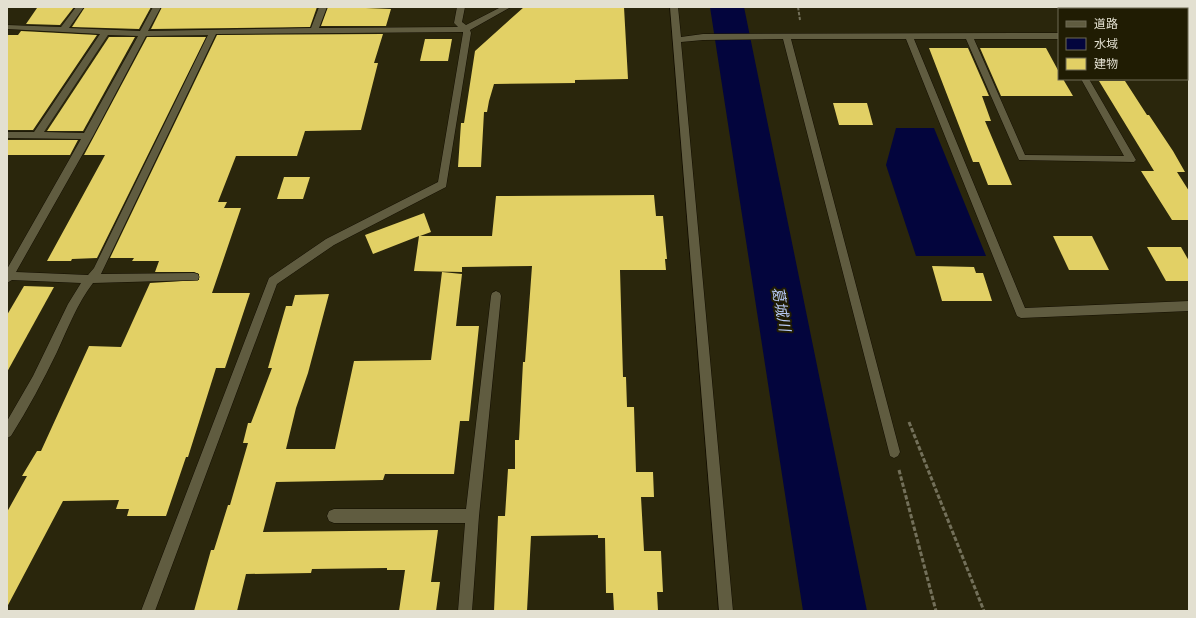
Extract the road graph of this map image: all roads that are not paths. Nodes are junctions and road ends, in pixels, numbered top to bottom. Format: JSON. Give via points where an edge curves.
{"nodes":[{"id":1,"x":80,"y":7,"type":"edge"},
{"id":2,"x":157,"y":7,"type":"edge"},
{"id":3,"x":324,"y":7,"type":"edge"},
{"id":4,"x":461,"y":7,"type":"edge"},
{"id":5,"x":507,"y":7,"type":"edge"},
{"id":6,"x":674,"y":7,"type":"edge"},
{"id":7,"x":7,"y":27,"type":"edge"},
{"id":8,"x":64,"y":29,"type":"junction"},
{"id":9,"x":466,"y":29,"type":"junction"},
{"id":10,"x":314,"y":31,"type":"junction"},
{"id":11,"x":106,"y":32,"type":"junction"},
{"id":12,"x":213,"y":32,"type":"junction"},
{"id":13,"x":143,"y":34,"type":"junction"},
{"id":14,"x":909,"y":36,"type":"junction"},
{"id":15,"x":969,"y":36,"type":"junction"},
{"id":16,"x":1058,"y":36,"type":"edge"},
{"id":17,"x":781,"y":37,"type":"junction"},
{"id":18,"x":677,"y":40,"type":"junction"},
{"id":19,"x":1086,"y":80,"type":"edge"},
{"id":20,"x":7,"y":135,"type":"edge"},
{"id":21,"x":37,"y":135,"type":"junction"},
{"id":22,"x":88,"y":136,"type":"junction"},
{"id":23,"x":194,"y":277,"type":"dead end"},
{"id":24,"x":8,"y":278,"type":"edge"},
{"id":25,"x":90,"y":279,"type":"junction"},
{"id":26,"x":496,"y":296,"type":"dead end"},
{"id":27,"x":1189,"y":306,"type":"edge"},
{"id":28,"x":7,"y":432,"type":"edge"},
{"id":29,"x":894,"y":452,"type":"road end"},
{"id":30,"x":334,"y":516,"type":"dead end"},
{"id":31,"x":472,"y":516,"type":"junction"},
{"id":32,"x":148,"y":611,"type":"edge"},
{"id":33,"x":465,"y":611,"type":"edge"},
{"id":34,"x":726,"y":611,"type":"edge"}],
"edges":[{"from":1,"to":8,"type":"street"},
{"from":2,"to":13,"type":"street"},
{"from":3,"to":10,"type":"street"},
{"from":4,"to":9,"type":"street","via":[[458,23]]},
{"from":5,"to":9,"type":"street"},
{"from":6,"to":18,"type":"street"},
{"from":7,"to":8,"type":"street"},
{"from":8,"to":11,"type":"street"},
{"from":9,"to":10,"type":"street"},
{"from":9,"to":32,"type":"street","via":[[443,184],[330,242],[274,281]]},
{"from":10,"to":12,"type":"street"},
{"from":11,"to":13,"type":"street"},
{"from":11,"to":21,"type":"street"},
{"from":12,"to":13,"type":"street"},
{"from":12,"to":25,"type":"street","via":[[98,271]]},
{"from":13,"to":22,"type":"street"},
{"from":14,"to":15,"type":"street"},
{"from":14,"to":17,"type":"street"},
{"from":14,"to":27,"type":"street","via":[[1021,313]]},
{"from":15,"to":16,"type":"street"},
{"from":15,"to":19,"type":"street","via":[[1022,158],[1131,160]]},
{"from":17,"to":18,"type":"street","via":[[703,37]]},
{"from":17,"to":29,"type":"street"},
{"from":18,"to":34,"type":"street"},
{"from":20,"to":21,"type":"street"},
{"from":21,"to":22,"type":"street"},
{"from":22,"to":24,"type":"street"},
{"from":23,"to":25,"type":"street"},
{"from":24,"to":25,"type":"street"},
{"from":25,"to":28,"type":"street","via":[[78,297],[29,398]]},
{"from":26,"to":31,"type":"street"},
{"from":30,"to":31,"type":"street"},
{"from":31,"to":33,"type":"street"}]}
